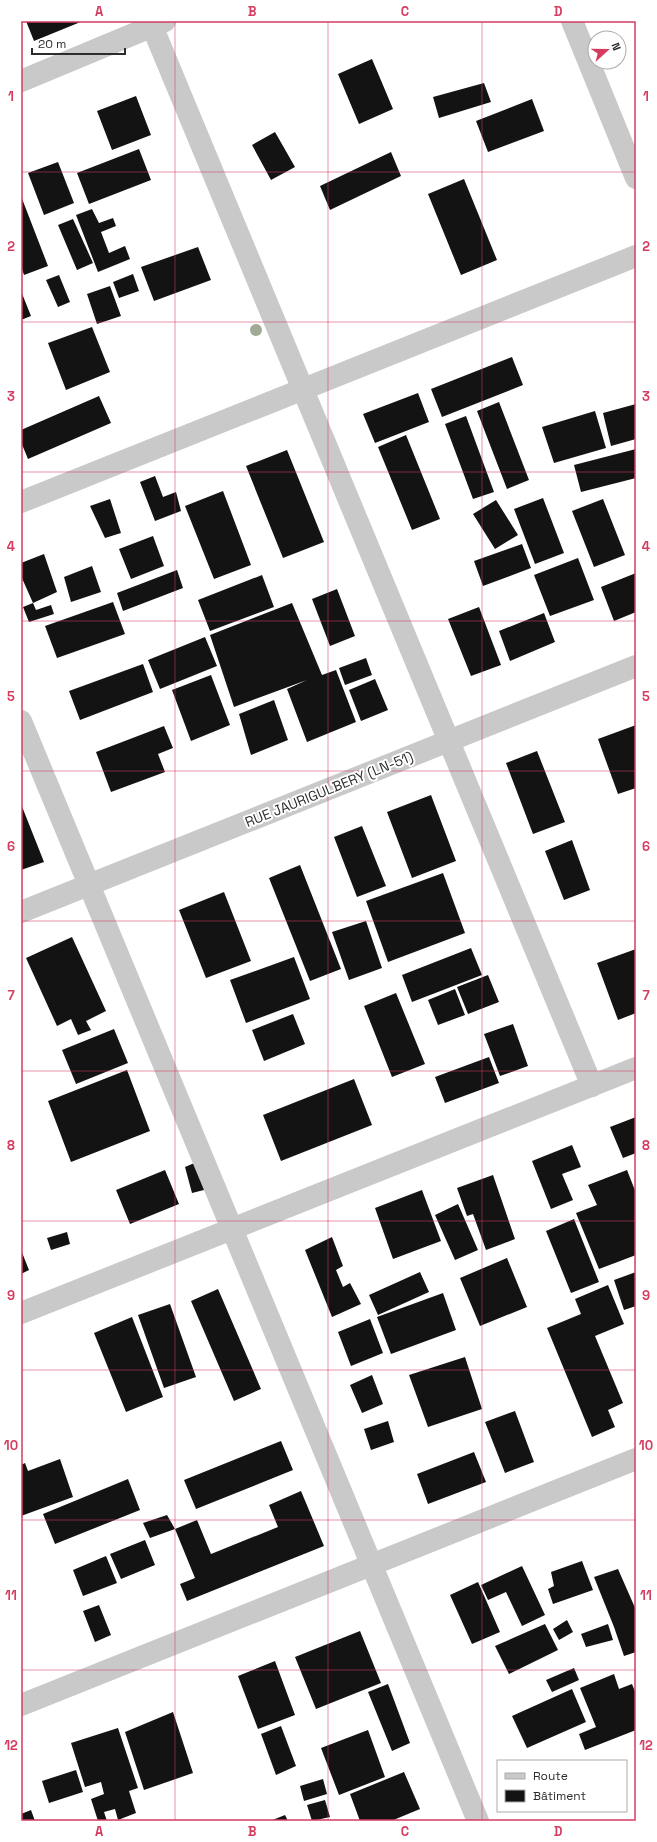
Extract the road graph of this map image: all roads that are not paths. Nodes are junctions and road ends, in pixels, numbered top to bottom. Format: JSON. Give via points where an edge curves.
{"nodes":[{"id":1,"x":572,"y":21,"type":"edge"},
{"id":2,"x":156,"y":23,"type":"edge"},
{"id":3,"x":21,"y":81,"type":"edge"},
{"id":4,"x":636,"y":178,"type":"edge"},
{"id":5,"x":636,"y":256,"type":"edge"},
{"id":6,"x":303,"y":390,"type":"junction"},
{"id":7,"x":21,"y":502,"type":"edge"},
{"id":8,"x":636,"y":666,"type":"edge"},
{"id":9,"x":21,"y":722,"type":"edge"},
{"id":10,"x":449,"y":741,"type":"junction"},
{"id":11,"x":89,"y":885,"type":"junction"},
{"id":12,"x":21,"y":912,"type":"edge"},
{"id":13,"x":636,"y":1068,"type":"edge"},
{"id":14,"x":592,"y":1086,"type":"junction"},
{"id":15,"x":233,"y":1230,"type":"junction"},
{"id":16,"x":21,"y":1313,"type":"edge"},
{"id":17,"x":636,"y":1459,"type":"edge"},
{"id":18,"x":372,"y":1565,"type":"junction"},
{"id":19,"x":21,"y":1705,"type":"edge"},
{"id":20,"x":478,"y":1821,"type":"edge"}],
"edges":[{"from":1,"to":4,"type":"street"},
{"from":2,"to":3,"type":"street"},
{"from":2,"to":6,"type":"street"},
{"from":5,"to":6,"type":"street"},
{"from":6,"to":7,"type":"street"},
{"from":6,"to":10,"type":"street"},
{"from":8,"to":10,"type":"street","name":"RUE JAURIGULBERY (LN-51)"},
{"from":9,"to":11,"type":"street"},
{"from":10,"to":11,"type":"street","name":"RUE JAURIGULBERY (LN-51)"},
{"from":10,"to":14,"type":"street"},
{"from":11,"to":12,"type":"street","name":"RUE JAURIGULBERY (LN-51)"},
{"from":11,"to":15,"type":"street"},
{"from":13,"to":14,"type":"street"},
{"from":14,"to":15,"type":"street"},
{"from":15,"to":16,"type":"street"},
{"from":15,"to":18,"type":"street"},
{"from":17,"to":18,"type":"street"},
{"from":18,"to":19,"type":"street"},
{"from":18,"to":20,"type":"street"}]}
